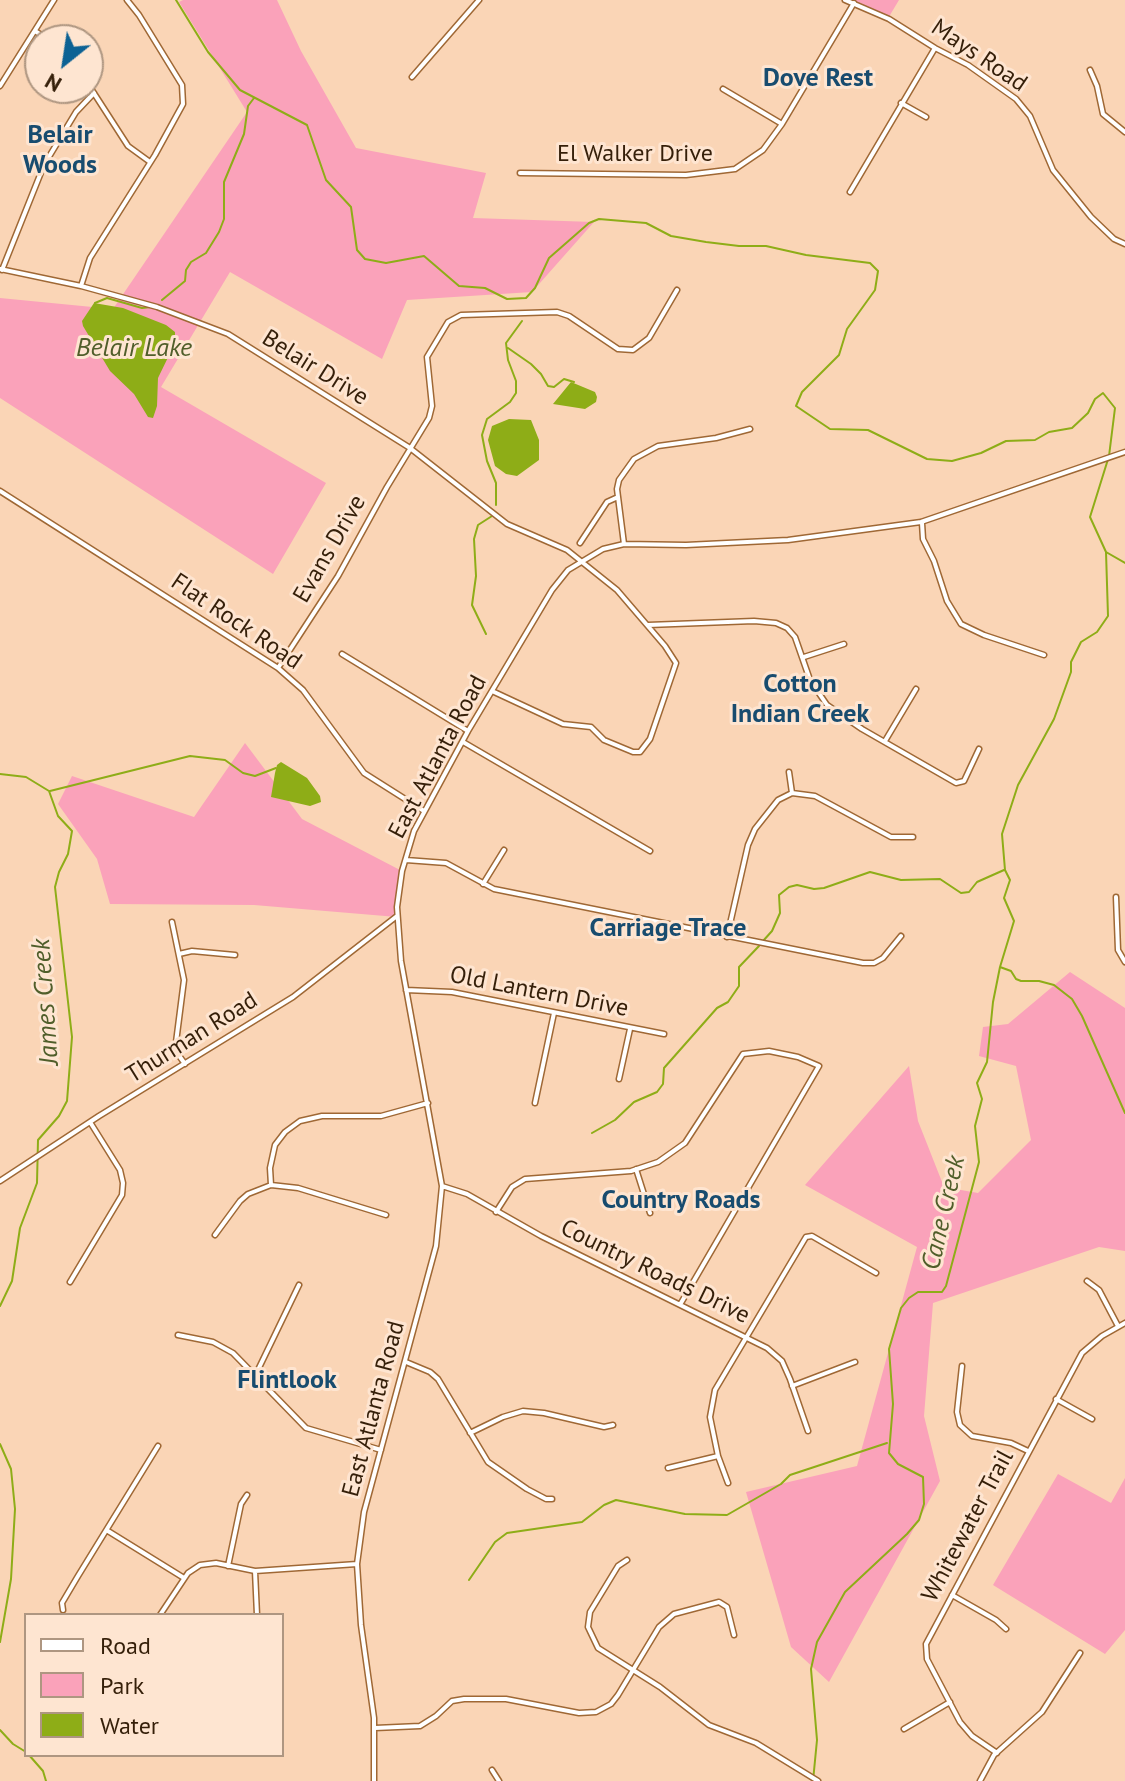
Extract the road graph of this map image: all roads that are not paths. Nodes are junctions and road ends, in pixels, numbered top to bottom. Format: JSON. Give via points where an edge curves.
{"nodes":[{"id":1,"x":54,"y":0,"type":"edge"},
{"id":2,"x":127,"y":0,"type":"edge"},
{"id":3,"x":479,"y":0,"type":"edge"},
{"id":4,"x":845,"y":0,"type":"edge"},
{"id":5,"x":854,"y":3,"type":"junction"},
{"id":6,"x":39,"y":24,"type":"edge"},
{"id":7,"x":24,"y":48,"type":"edge"},
{"id":8,"x":935,"y":48,"type":"junction"},
{"id":9,"x":1090,"y":70,"type":"dead end"},
{"id":10,"x":412,"y":77,"type":"dead end"},
{"id":11,"x":0,"y":86,"type":"edge"},
{"id":12,"x":723,"y":89,"type":"dead end"},
{"id":13,"x":901,"y":103,"type":"junction"},
{"id":14,"x":84,"y":104,"type":"edge"},
{"id":15,"x":101,"y":104,"type":"edge"},
{"id":16,"x":926,"y":117,"type":"dead end"},
{"id":17,"x":782,"y":124,"type":"junction"},
{"id":18,"x":1125,"y":132,"type":"edge"},
{"id":19,"x":150,"y":162,"type":"junction"},
{"id":20,"x":520,"y":173,"type":"dead end"},
{"id":21,"x":850,"y":192,"type":"dead end"},
{"id":22,"x":1125,"y":244,"type":"edge"},
{"id":23,"x":1,"y":269,"type":"edge"},
{"id":24,"x":81,"y":286,"type":"junction"},
{"id":25,"x":677,"y":290,"type":"dead end"},
{"id":26,"x":750,"y":429,"type":"dead end"},
{"id":27,"x":410,"y":448,"type":"junction"},
{"id":28,"x":1125,"y":452,"type":"edge"},
{"id":29,"x":0,"y":491,"type":"edge"},
{"id":30,"x":618,"y":497,"type":"junction"},
{"id":31,"x":921,"y":520,"type":"junction"},
{"id":32,"x":580,"y":543,"type":"dead end"},
{"id":33,"x":624,"y":544,"type":"junction"},
{"id":34,"x":581,"y":561,"type":"junction"},
{"id":35,"x":648,"y":625,"type":"junction"},
{"id":36,"x":844,"y":644,"type":"dead end"},
{"id":37,"x":342,"y":654,"type":"dead end"},
{"id":38,"x":1044,"y":655,"type":"dead end"},
{"id":39,"x":804,"y":657,"type":"junction"},
{"id":40,"x":278,"y":668,"type":"junction"},
{"id":41,"x":916,"y":689,"type":"dead end"},
{"id":42,"x":492,"y":691,"type":"junction"},
{"id":43,"x":468,"y":731,"type":"junction"},
{"id":44,"x":885,"y":741,"type":"junction"},
{"id":45,"x":463,"y":742,"type":"junction"},
{"id":46,"x":979,"y":749,"type":"dead end"},
{"id":47,"x":789,"y":772,"type":"dead end"},
{"id":48,"x":792,"y":793,"type":"junction"},
{"id":49,"x":424,"y":811,"type":"junction"},
{"id":50,"x":913,"y":837,"type":"dead end"},
{"id":51,"x":504,"y":850,"type":"dead end"},
{"id":52,"x":650,"y":851,"type":"dead end"},
{"id":53,"x":405,"y":859,"type":"junction"},
{"id":54,"x":483,"y":884,"type":"junction"},
{"id":55,"x":1116,"y":897,"type":"dead end"},
{"id":56,"x":397,"y":916,"type":"junction"},
{"id":57,"x":172,"y":922,"type":"dead end"},
{"id":58,"x":901,"y":936,"type":"dead end"},
{"id":59,"x":727,"y":937,"type":"junction"},
{"id":60,"x":179,"y":954,"type":"junction"},
{"id":61,"x":235,"y":955,"type":"dead end"},
{"id":62,"x":1125,"y":962,"type":"edge"},
{"id":63,"x":406,"y":990,"type":"junction"},
{"id":64,"x":554,"y":1013,"type":"junction"},
{"id":65,"x":630,"y":1029,"type":"junction"},
{"id":66,"x":664,"y":1034,"type":"dead end"},
{"id":67,"x":185,"y":1064,"type":"junction"},
{"id":68,"x":619,"y":1079,"type":"dead end"},
{"id":69,"x":428,"y":1103,"type":"junction"},
{"id":70,"x":535,"y":1103,"type":"dead end"},
{"id":71,"x":90,"y":1122,"type":"junction"},
{"id":72,"x":636,"y":1169,"type":"junction"},
{"id":73,"x":0,"y":1181,"type":"edge"},
{"id":74,"x":271,"y":1185,"type":"junction"},
{"id":75,"x":442,"y":1186,"type":"junction"},
{"id":76,"x":496,"y":1212,"type":"junction"},
{"id":77,"x":650,"y":1213,"type":"dead end"},
{"id":78,"x":386,"y":1215,"type":"dead end"},
{"id":79,"x":215,"y":1235,"type":"dead end"},
{"id":80,"x":876,"y":1273,"type":"dead end"},
{"id":81,"x":1087,"y":1281,"type":"dead end"},
{"id":82,"x":70,"y":1282,"type":"dead end"},
{"id":83,"x":299,"y":1285,"type":"dead end"},
{"id":84,"x":681,"y":1303,"type":"junction"},
{"id":85,"x":1125,"y":1323,"type":"edge"},
{"id":86,"x":1118,"y":1326,"type":"junction"},
{"id":87,"x":178,"y":1335,"type":"dead end"},
{"id":88,"x":746,"y":1336,"type":"junction"},
{"id":89,"x":406,"y":1362,"type":"junction"},
{"id":90,"x":855,"y":1362,"type":"dead end"},
{"id":91,"x":962,"y":1366,"type":"dead end"},
{"id":92,"x":256,"y":1374,"type":"junction"},
{"id":93,"x":792,"y":1386,"type":"junction"},
{"id":94,"x":1056,"y":1399,"type":"junction"},
{"id":95,"x":1092,"y":1419,"type":"dead end"},
{"id":96,"x":613,"y":1425,"type":"dead end"},
{"id":97,"x":808,"y":1431,"type":"dead end"},
{"id":98,"x":470,"y":1433,"type":"junction"},
{"id":99,"x":158,"y":1446,"type":"dead end"},
{"id":100,"x":381,"y":1450,"type":"junction"},
{"id":101,"x":1028,"y":1451,"type":"junction"},
{"id":102,"x":718,"y":1456,"type":"junction"},
{"id":103,"x":668,"y":1468,"type":"dead end"},
{"id":104,"x":728,"y":1483,"type":"dead end"},
{"id":105,"x":247,"y":1495,"type":"dead end"},
{"id":106,"x":552,"y":1499,"type":"dead end"},
{"id":107,"x":107,"y":1531,"type":"junction"},
{"id":108,"x":627,"y":1560,"type":"dead end"},
{"id":109,"x":357,"y":1564,"type":"junction"},
{"id":110,"x":228,"y":1566,"type":"junction"},
{"id":111,"x":255,"y":1571,"type":"junction"},
{"id":112,"x":184,"y":1578,"type":"junction"},
{"id":113,"x":952,"y":1595,"type":"junction"},
{"id":114,"x":63,"y":1610,"type":"dead end"},
{"id":115,"x":161,"y":1613,"type":"edge"},
{"id":116,"x":257,"y":1613,"type":"edge"},
{"id":117,"x":1006,"y":1629,"type":"dead end"},
{"id":118,"x":734,"y":1635,"type":"dead end"},
{"id":119,"x":1080,"y":1653,"type":"dead end"},
{"id":120,"x":632,"y":1670,"type":"junction"},
{"id":121,"x":950,"y":1702,"type":"junction"},
{"id":122,"x":375,"y":1728,"type":"junction"},
{"id":123,"x":904,"y":1729,"type":"dead end"},
{"id":124,"x":997,"y":1753,"type":"junction"},
{"id":125,"x":492,"y":1770,"type":"dead end"},
{"id":126,"x":374,"y":1781,"type":"edge"},
{"id":127,"x":499,"y":1781,"type":"edge"},
{"id":128,"x":818,"y":1781,"type":"edge"},
{"id":129,"x":980,"y":1781,"type":"edge"}],
"edges":[{"from":1,"to":6,"type":"street"},
{"from":2,"to":19,"type":"street","via":[[182,85],[184,97]]},
{"from":3,"to":10,"type":"street"},
{"from":4,"to":5,"type":"street","name":"Mays Road"},
{"from":5,"to":8,"type":"street","name":"Mays Road"},
{"from":5,"to":17,"type":"street","name":"El Walker Drive"},
{"from":7,"to":11,"type":"street"},
{"from":8,"to":13,"type":"street"},
{"from":8,"to":22,"type":"street","name":"Mays Road","via":[[1016,99],[1030,116],[1053,170],[1091,217]]},
{"from":9,"to":18,"type":"street","via":[[1103,114]]},
{"from":12,"to":17,"type":"street"},
{"from":13,"to":16,"type":"street"},
{"from":13,"to":21,"type":"street"},
{"from":14,"to":23,"type":"street","via":[[44,165]]},
{"from":15,"to":19,"type":"street","via":[[128,146]]},
{"from":17,"to":20,"type":"street","name":"El Walker Drive","via":[[763,150],[728,171]]},
{"from":19,"to":24,"type":"street","via":[[90,258]]},
{"from":23,"to":24,"type":"street","name":"Belair Drive"},
{"from":24,"to":27,"type":"street","name":"Belair Drive","via":[[228,334]]},
{"from":25,"to":27,"type":"street","name":"Evans Drive","via":[[647,341],[633,350],[615,347],[560,312],[452,319],[428,354],[431,412]]},
{"from":26,"to":30,"type":"street","via":[[650,449],[619,480]]},
{"from":27,"to":34,"type":"street","name":"Belair Drive","via":[[507,524],[550,541]]},
{"from":27,"to":40,"type":"street","name":"Evans Drive","via":[[338,576]]},
{"from":28,"to":31,"type":"street","name":"East Atlanta Road"},
{"from":29,"to":40,"type":"street","name":"Flat Rock Road"},
{"from":30,"to":32,"type":"street","via":[[606,503]]},
{"from":30,"to":33,"type":"street"},
{"from":31,"to":33,"type":"street","name":"East Atlanta Road","via":[[788,540]]},
{"from":31,"to":38,"type":"street","via":[[923,539],[961,624]]},
{"from":33,"to":34,"type":"street","name":"East Atlanta Road"},
{"from":34,"to":35,"type":"street","name":"Belair Drive"},
{"from":34,"to":42,"type":"street","name":"East Atlanta Road","via":[[552,590]]},
{"from":35,"to":39,"type":"street","via":[[776,623],[792,632]]},
{"from":35,"to":42,"type":"street","name":"Belair Drive","via":[[676,668],[650,739],[640,752],[604,740],[591,727],[563,724]]},
{"from":36,"to":39,"type":"street"},
{"from":37,"to":43,"type":"street"},
{"from":39,"to":44,"type":"street","via":[[810,680],[827,705]]},
{"from":40,"to":49,"type":"street","name":"Flat Rock Road","via":[[312,700],[364,773]]},
{"from":41,"to":44,"type":"street"},
{"from":42,"to":43,"type":"street","name":"East Atlanta Road"},
{"from":43,"to":45,"type":"street","name":"East Atlanta Road"},
{"from":44,"to":46,"type":"street","via":[[956,783],[964,781]]},
{"from":45,"to":49,"type":"street","name":"East Atlanta Road"},
{"from":45,"to":52,"type":"street"},
{"from":47,"to":48,"type":"street"},
{"from":48,"to":50,"type":"street","via":[[830,802],[891,837]]},
{"from":48,"to":59,"type":"street","via":[[778,800],[755,829]]},
{"from":49,"to":53,"type":"street","name":"East Atlanta Road"},
{"from":51,"to":54,"type":"street"},
{"from":53,"to":54,"type":"street","via":[[446,863]]},
{"from":53,"to":56,"type":"street","name":"East Atlanta Road"},
{"from":54,"to":59,"type":"street"},
{"from":55,"to":62,"type":"street","via":[[1118,950]]},
{"from":56,"to":63,"type":"street","name":"East Atlanta Road"},
{"from":56,"to":67,"type":"street","name":"Thurman Road","via":[[293,997]]},
{"from":57,"to":60,"type":"street"},
{"from":58,"to":59,"type":"street","via":[[874,963]]},
{"from":60,"to":61,"type":"street"},
{"from":60,"to":67,"type":"street","via":[[184,980],[175,1050]]},
{"from":63,"to":64,"type":"street","name":"Old Lantern Drive","via":[[452,992]]},
{"from":63,"to":69,"type":"street","name":"East Atlanta Road"},
{"from":64,"to":65,"type":"street","name":"Old Lantern Drive"},
{"from":64,"to":70,"type":"street"},
{"from":65,"to":66,"type":"street","name":"Old Lantern Drive"},
{"from":65,"to":68,"type":"street"},
{"from":67,"to":71,"type":"street","name":"Thurman Road"},
{"from":69,"to":74,"type":"street","via":[[381,1116],[300,1121],[275,1145]]},
{"from":69,"to":75,"type":"street","name":"East Atlanta Road"},
{"from":71,"to":73,"type":"street","name":"Thurman Road"},
{"from":71,"to":82,"type":"street","via":[[120,1170],[122,1195]]},
{"from":72,"to":76,"type":"street","via":[[525,1179],[512,1187]]},
{"from":72,"to":77,"type":"street"},
{"from":72,"to":84,"type":"street","via":[[658,1162],[685,1143],[743,1054],[769,1051],[819,1066]]},
{"from":74,"to":78,"type":"street"},
{"from":74,"to":79,"type":"street","via":[[240,1201]]},
{"from":75,"to":76,"type":"street","name":"Country Roads Drive"},
{"from":75,"to":89,"type":"street","name":"East Atlanta Road","via":[[436,1246]]},
{"from":76,"to":84,"type":"street","name":"Country Roads Drive"},
{"from":80,"to":88,"type":"street","via":[[809,1235]]},
{"from":81,"to":86,"type":"street","via":[[1099,1290]]},
{"from":83,"to":92,"type":"street"},
{"from":84,"to":88,"type":"street","name":"Country Roads Drive"},
{"from":85,"to":86,"type":"street","name":"Whitewater Trail"},
{"from":86,"to":94,"type":"street","name":"Whitewater Trail","via":[[1082,1353]]},
{"from":87,"to":92,"type":"street","via":[[213,1342]]},
{"from":88,"to":93,"type":"street","name":"Country Roads Drive","via":[[782,1361]]},
{"from":88,"to":102,"type":"street","via":[[711,1407]]},
{"from":89,"to":98,"type":"street","via":[[438,1379]]},
{"from":89,"to":100,"type":"street","name":"East Atlanta Road"},
{"from":90,"to":93,"type":"street"},
{"from":91,"to":101,"type":"street","via":[[960,1425],[972,1436]]},
{"from":92,"to":100,"type":"street","via":[[306,1428]]},
{"from":93,"to":97,"type":"street","name":"Country Roads Drive"},
{"from":94,"to":95,"type":"street"},
{"from":94,"to":101,"type":"street","name":"Whitewater Trail"},
{"from":96,"to":98,"type":"street","via":[[523,1411]]},
{"from":98,"to":106,"type":"street","via":[[499,1472]]},
{"from":99,"to":107,"type":"street"},
{"from":100,"to":109,"type":"street","name":"East Atlanta Road"},
{"from":101,"to":113,"type":"street","name":"Whitewater Trail"},
{"from":102,"to":103,"type":"street"},
{"from":102,"to":104,"type":"street"},
{"from":105,"to":110,"type":"street"},
{"from":107,"to":112,"type":"street"},
{"from":107,"to":114,"type":"street","via":[[62,1603]]},
{"from":108,"to":120,"type":"street","via":[[595,1603],[588,1627],[598,1648]]},
{"from":109,"to":111,"type":"street"},
{"from":109,"to":122,"type":"street","name":"East Atlanta Road"},
{"from":110,"to":111,"type":"street"},
{"from":110,"to":112,"type":"street","via":[[200,1565]]},
{"from":111,"to":116,"type":"street"},
{"from":112,"to":115,"type":"street"},
{"from":113,"to":117,"type":"street"},
{"from":113,"to":121,"type":"street","name":"Whitewater Trail","via":[[926,1644],[927,1659]]},
{"from":118,"to":120,"type":"street","via":[[724,1604],[681,1612],[663,1622]]},
{"from":119,"to":124,"type":"street","via":[[1034,1721]]},
{"from":120,"to":122,"type":"street","via":[[611,1704],[596,1712],[520,1700],[464,1699],[452,1701],[420,1726]]},
{"from":120,"to":128,"type":"street","via":[[709,1725],[756,1743]]},
{"from":121,"to":123,"type":"street"},
{"from":121,"to":124,"type":"street","name":"Whitewater Trail","via":[[972,1736]]},
{"from":122,"to":126,"type":"street","name":"East Atlanta Road"},
{"from":124,"to":129,"type":"street"},
{"from":125,"to":127,"type":"street"}]}
